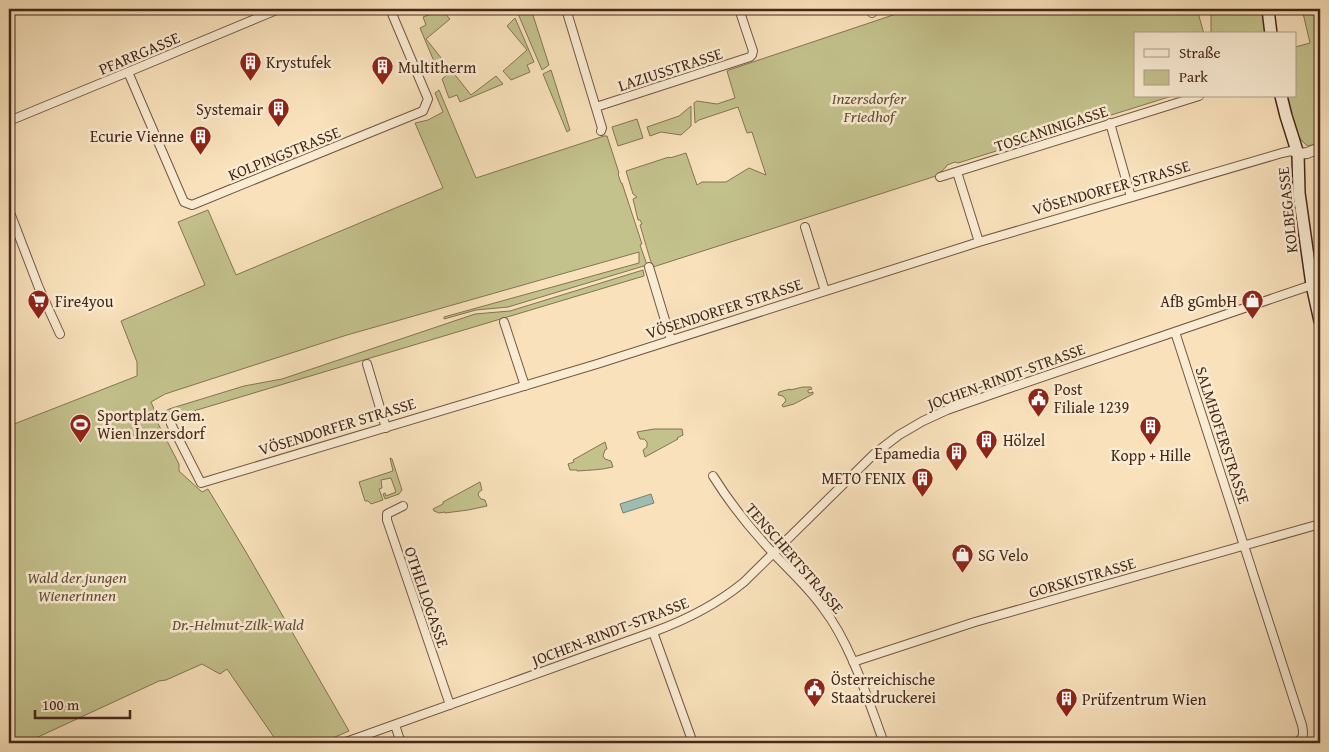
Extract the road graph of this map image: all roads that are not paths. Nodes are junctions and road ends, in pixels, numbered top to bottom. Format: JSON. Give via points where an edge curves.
{"nodes":[{"id":1,"x":279,"y":9,"type":"edge"},
{"id":2,"x":390,"y":9,"type":"edge"},
{"id":3,"x":566,"y":9,"type":"edge"},
{"id":4,"x":739,"y":9,"type":"edge"},
{"id":5,"x":1268,"y":9,"type":"edge"},
{"id":6,"x":1271,"y":32,"type":"edge"},
{"id":7,"x":128,"y":72,"type":"junction"},
{"id":8,"x":1191,"y":98,"type":"edge"},
{"id":9,"x":1282,"y":98,"type":"edge"},
{"id":10,"x":596,"y":107,"type":"junction"},
{"id":11,"x":9,"y":121,"type":"edge"},
{"id":12,"x":1110,"y":123,"type":"junction"},
{"id":13,"x":601,"y":131,"type":"dead end"},
{"id":14,"x":1320,"y":148,"type":"edge"},
{"id":15,"x":1298,"y":154,"type":"junction"},
{"id":16,"x":957,"y":172,"type":"junction"},
{"id":17,"x":940,"y":177,"type":"dead end"},
{"id":18,"x":1132,"y":198,"type":"junction"},
{"id":19,"x":9,"y":210,"type":"edge"},
{"id":20,"x":805,"y":226,"type":"dead end"},
{"id":21,"x":979,"y":242,"type":"junction"},
{"id":22,"x":649,"y":267,"type":"dead end"},
{"id":23,"x":1312,"y":285,"type":"junction"},
{"id":24,"x":826,"y":291,"type":"junction"},
{"id":25,"x":1320,"y":321,"type":"edge"},
{"id":26,"x":504,"y":322,"type":"dead end"},
{"id":27,"x":1175,"y":332,"type":"junction"},
{"id":28,"x":60,"y":334,"type":"dead end"},
{"id":29,"x":671,"y":340,"type":"junction"},
{"id":30,"x":367,"y":364,"type":"dead end"},
{"id":31,"x":525,"y":386,"type":"junction"},
{"id":32,"x":172,"y":424,"type":"dead end"},
{"id":33,"x":386,"y":428,"type":"junction"},
{"id":34,"x":713,"y":476,"type":"dead end"},
{"id":35,"x":403,"y":506,"type":"dead end"},
{"id":36,"x":1320,"y":524,"type":"edge"},
{"id":37,"x":1244,"y":546,"type":"junction"},
{"id":38,"x":774,"y":554,"type":"junction"},
{"id":39,"x":653,"y":632,"type":"junction"},
{"id":40,"x":853,"y":662,"type":"junction"},
{"id":41,"x":450,"y":705,"type":"junction"},
{"id":42,"x":395,"y":725,"type":"junction"},
{"id":43,"x":343,"y":743,"type":"edge"},
{"id":44,"x":401,"y":743,"type":"edge"},
{"id":45,"x":693,"y":743,"type":"edge"},
{"id":46,"x":884,"y":743,"type":"edge"},
{"id":47,"x":1296,"y":743,"type":"edge"}],
"edges":[{"from":1,"to":7,"type":"street","name":"PFARRGASSE"},
{"from":2,"to":7,"type":"street","name":"KOLPINGSTRASSE","via":[[428,99],[423,111],[192,205],[184,202]]},
{"from":3,"to":10,"type":"street"},
{"from":4,"to":10,"type":"street","name":"LAZIUSSTRASSE","via":[[752,51],[750,57]]},
{"from":5,"to":6,"type":"main road"},
{"from":7,"to":11,"type":"street","name":"PFARRGASSE"},
{"from":8,"to":12,"type":"street","name":"TOSCANINIGASSE"},
{"from":9,"to":15,"type":"main road","name":"KOLBEGASSE"},
{"from":10,"to":13,"type":"street"},
{"from":12,"to":16,"type":"street","name":"TOSCANINIGASSE"},
{"from":12,"to":18,"type":"street"},
{"from":14,"to":15,"type":"street","name":"VÖSENDORFER STRASSE"},
{"from":15,"to":18,"type":"street","name":"VÖSENDORFER STRASSE","via":[[1282,153]]},
{"from":15,"to":23,"type":"main road","name":"KOLBEGASSE","via":[[1299,193]]},
{"from":16,"to":17,"type":"street","name":"TOSCANINIGASSE"},
{"from":16,"to":21,"type":"street"},
{"from":18,"to":21,"type":"street","name":"VÖSENDORFER STRASSE"},
{"from":19,"to":28,"type":"street"},
{"from":20,"to":24,"type":"street"},
{"from":21,"to":24,"type":"street","name":"VÖSENDORFER STRASSE"},
{"from":22,"to":29,"type":"street"},
{"from":23,"to":25,"type":"main road","name":"KOLBEGASSE"},
{"from":23,"to":27,"type":"street","name":"JOCHEN-RINDT-STRASSE"},
{"from":24,"to":29,"type":"street","name":"VÖSENDORFER STRASSE"},
{"from":26,"to":31,"type":"street"},
{"from":27,"to":37,"type":"street","name":"SALMHOFERSTRASSE"},
{"from":27,"to":38,"type":"street","name":"JOCHEN-RINDT-STRASSE","via":[[923,421],[874,454]]},
{"from":29,"to":31,"type":"street","name":"VÖSENDORFER STRASSE"},
{"from":30,"to":33,"type":"street"},
{"from":31,"to":33,"type":"street","name":"VÖSENDORFER STRASSE"},
{"from":32,"to":33,"type":"street","name":"VÖSENDORFER STRASSE","via":[[201,483]]},
{"from":34,"to":38,"type":"street","name":"TENSCHERTSTRASSE","via":[[739,514]]},
{"from":35,"to":41,"type":"street","name":"OTHELLOGASSE","via":[[387,514],[387,520]]},
{"from":36,"to":37,"type":"street","name":"GORSKISTRASSE"},
{"from":37,"to":40,"type":"street","name":"GORSKISTRASSE","via":[[1048,600]]},
{"from":37,"to":47,"type":"street","name":"SALMHOFERSTRASSE","via":[[1302,725],[1304,734]]},
{"from":38,"to":39,"type":"street","name":"JOCHEN-RINDT-STRASSE","via":[[721,600]]},
{"from":38,"to":40,"type":"street","name":"TENSCHERTSTRASSE","via":[[823,608]]},
{"from":39,"to":41,"type":"street","name":"JOCHEN-RINDT-STRASSE"},
{"from":39,"to":45,"type":"street"},
{"from":40,"to":46,"type":"street","name":"TENSCHERTSTRASSE"},
{"from":41,"to":42,"type":"street","name":"JOCHEN-RINDT-STRASSE"},
{"from":42,"to":43,"type":"street","name":"JOCHEN-RINDT-STRASSE"},
{"from":42,"to":44,"type":"street"}]}
